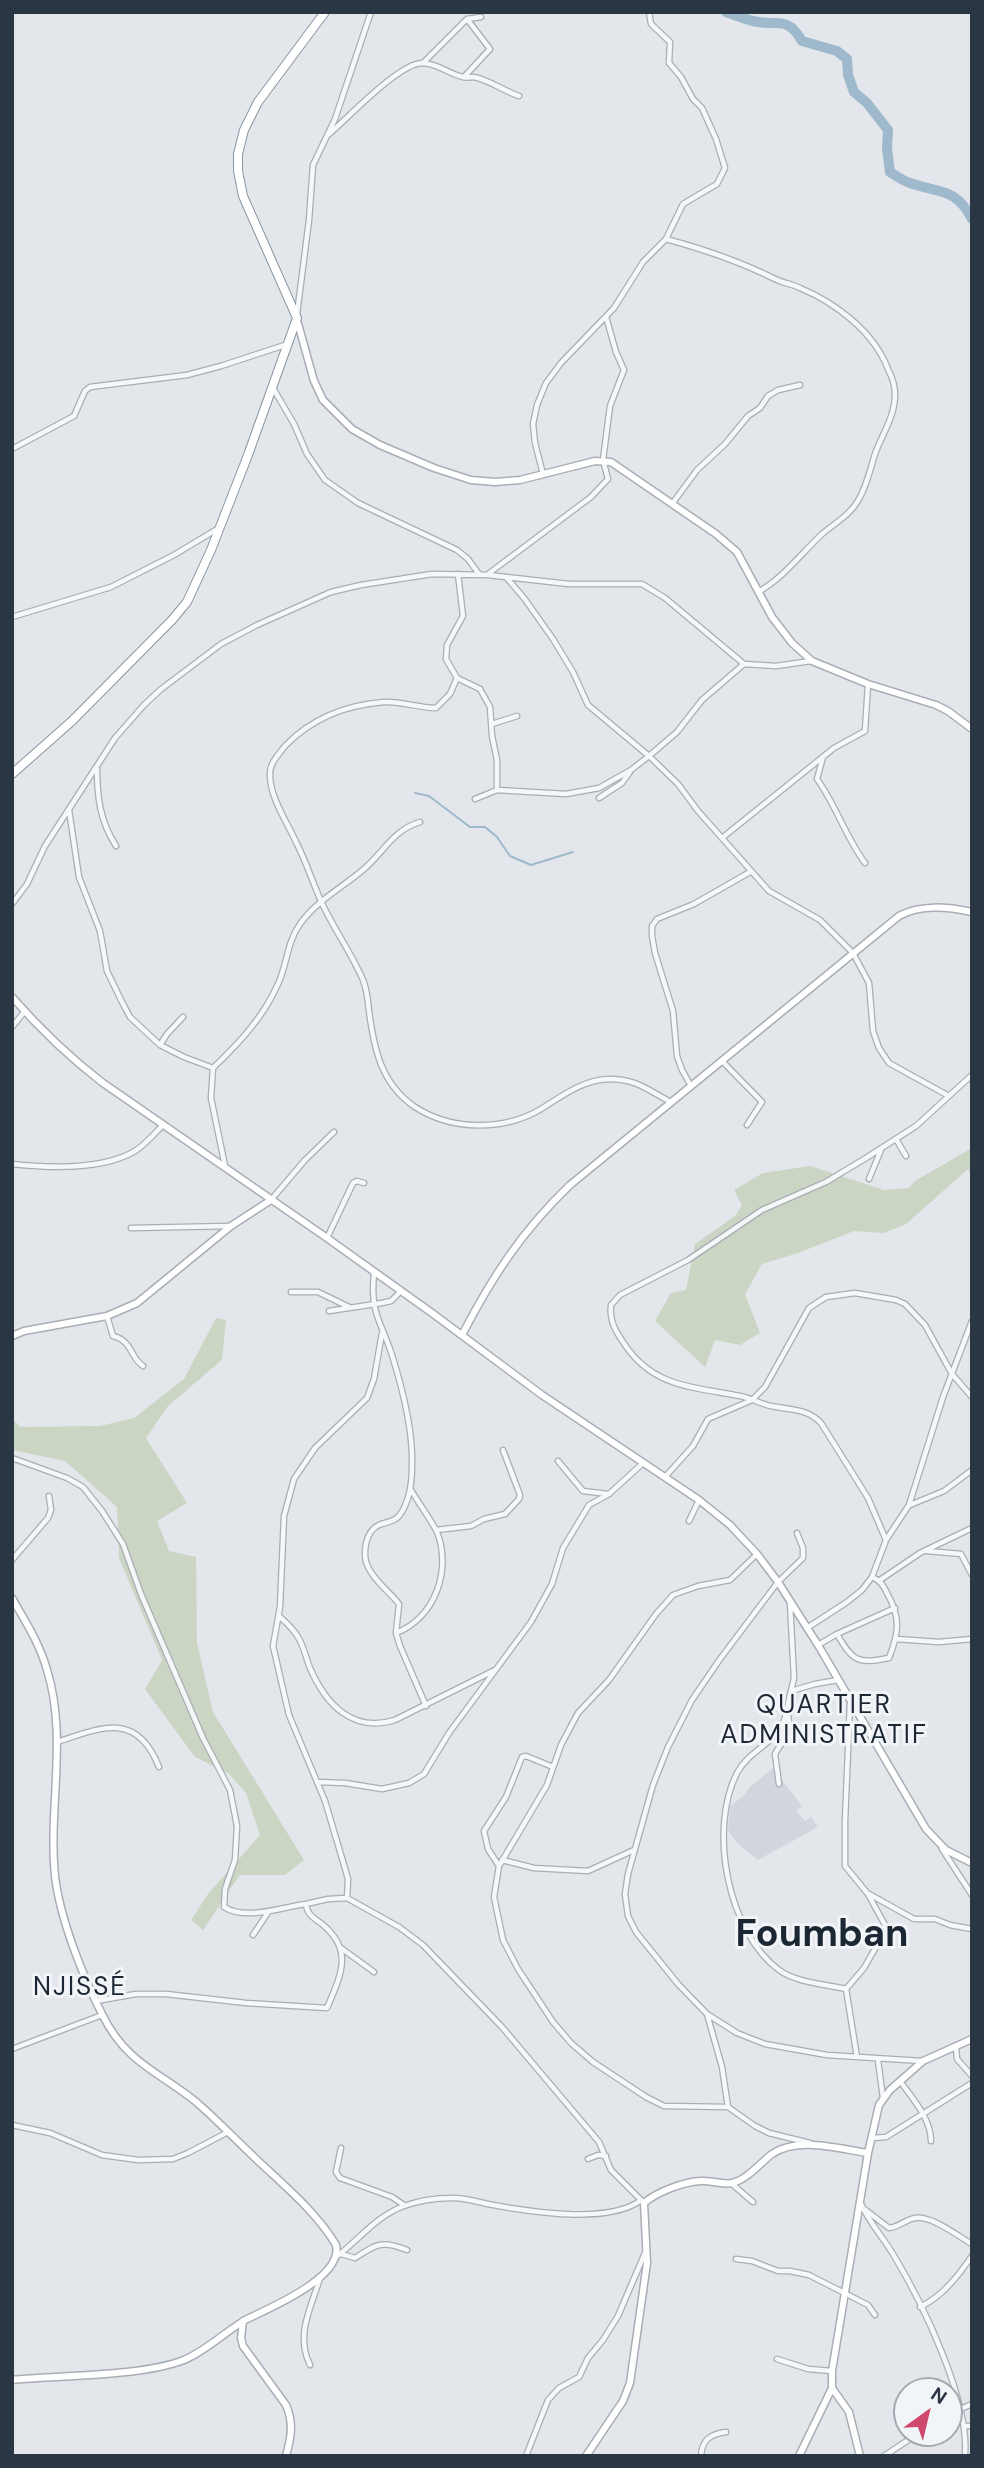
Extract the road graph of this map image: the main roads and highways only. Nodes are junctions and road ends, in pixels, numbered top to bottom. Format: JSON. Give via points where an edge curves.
{"nodes":[{"id":1,"x":325,"y":12,"type":"edge"},
{"id":2,"x":297,"y":318,"type":"junction"},
{"id":3,"x":972,"y":729,"type":"edge"},
{"id":4,"x":12,"y":774,"type":"edge"},
{"id":5,"x":972,"y":912,"type":"edge"},
{"id":6,"x":12,"y":997,"type":"edge"},
{"id":7,"x":271,"y":1200,"type":"junction"},
{"id":8,"x":462,"y":1335,"type":"junction"},
{"id":9,"x":12,"y":1336,"type":"edge"},
{"id":10,"x":12,"y":1598,"type":"edge"},
{"id":11,"x":972,"y":1863,"type":"edge"},
{"id":12,"x":972,"y":2039,"type":"edge"},
{"id":13,"x":868,"y":2153,"type":"junction"},
{"id":14,"x":243,"y":2321,"type":"junction"},
{"id":15,"x":12,"y":2380,"type":"edge"},
{"id":16,"x":832,"y":2388,"type":"junction"},
{"id":17,"x":286,"y":2456,"type":"edge"},
{"id":18,"x":586,"y":2456,"type":"edge"},
{"id":19,"x":799,"y":2456,"type":"edge"},
{"id":20,"x":860,"y":2456,"type":"edge"}],
"edges":[{"from":1,"to":2,"type":"highway","via":[[258,102],[238,154],[243,196]]},
{"from":2,"to":3,"type":"main road","via":[[318,392],[341,420],[362,436],[463,479],[495,482],[603,460],[619,467],[737,552],[772,617],[812,661],[936,705]]},
{"from":2,"to":4,"type":"highway","via":[[220,528],[180,611],[72,721]]},
{"from":5,"to":8,"type":"main road","via":[[913,909],[899,916],[570,1185],[504,1260]]},
{"from":6,"to":7,"type":"main road","via":[[75,1062]]},
{"from":7,"to":8,"type":"main road"},
{"from":7,"to":9,"type":"main road","via":[[131,1306],[107,1316]]},
{"from":8,"to":11,"type":"main road","via":[[730,1525],[778,1582],[916,1815],[946,1850]]},
{"from":10,"to":14,"type":"main road","via":[[47,1668],[54,1707],[57,1892],[96,2001],[114,2037],[147,2069],[198,2103],[336,2245],[339,2256],[321,2277]]},
{"from":12,"to":13,"type":"main road","via":[[923,2061],[883,2098]]},
{"from":13,"to":16,"type":"main road"},
{"from":13,"to":18,"type":"main road","via":[[814,2144],[780,2150],[732,2183],[689,2183],[642,2202],[647,2247],[630,2383]]},
{"from":14,"to":15,"type":"main road","via":[[192,2356],[171,2363]]},
{"from":14,"to":17,"type":"main road","via":[[243,2346],[290,2415]]},
{"from":16,"to":19,"type":"main road"},
{"from":16,"to":20,"type":"main road","via":[[849,2413]]}]}
